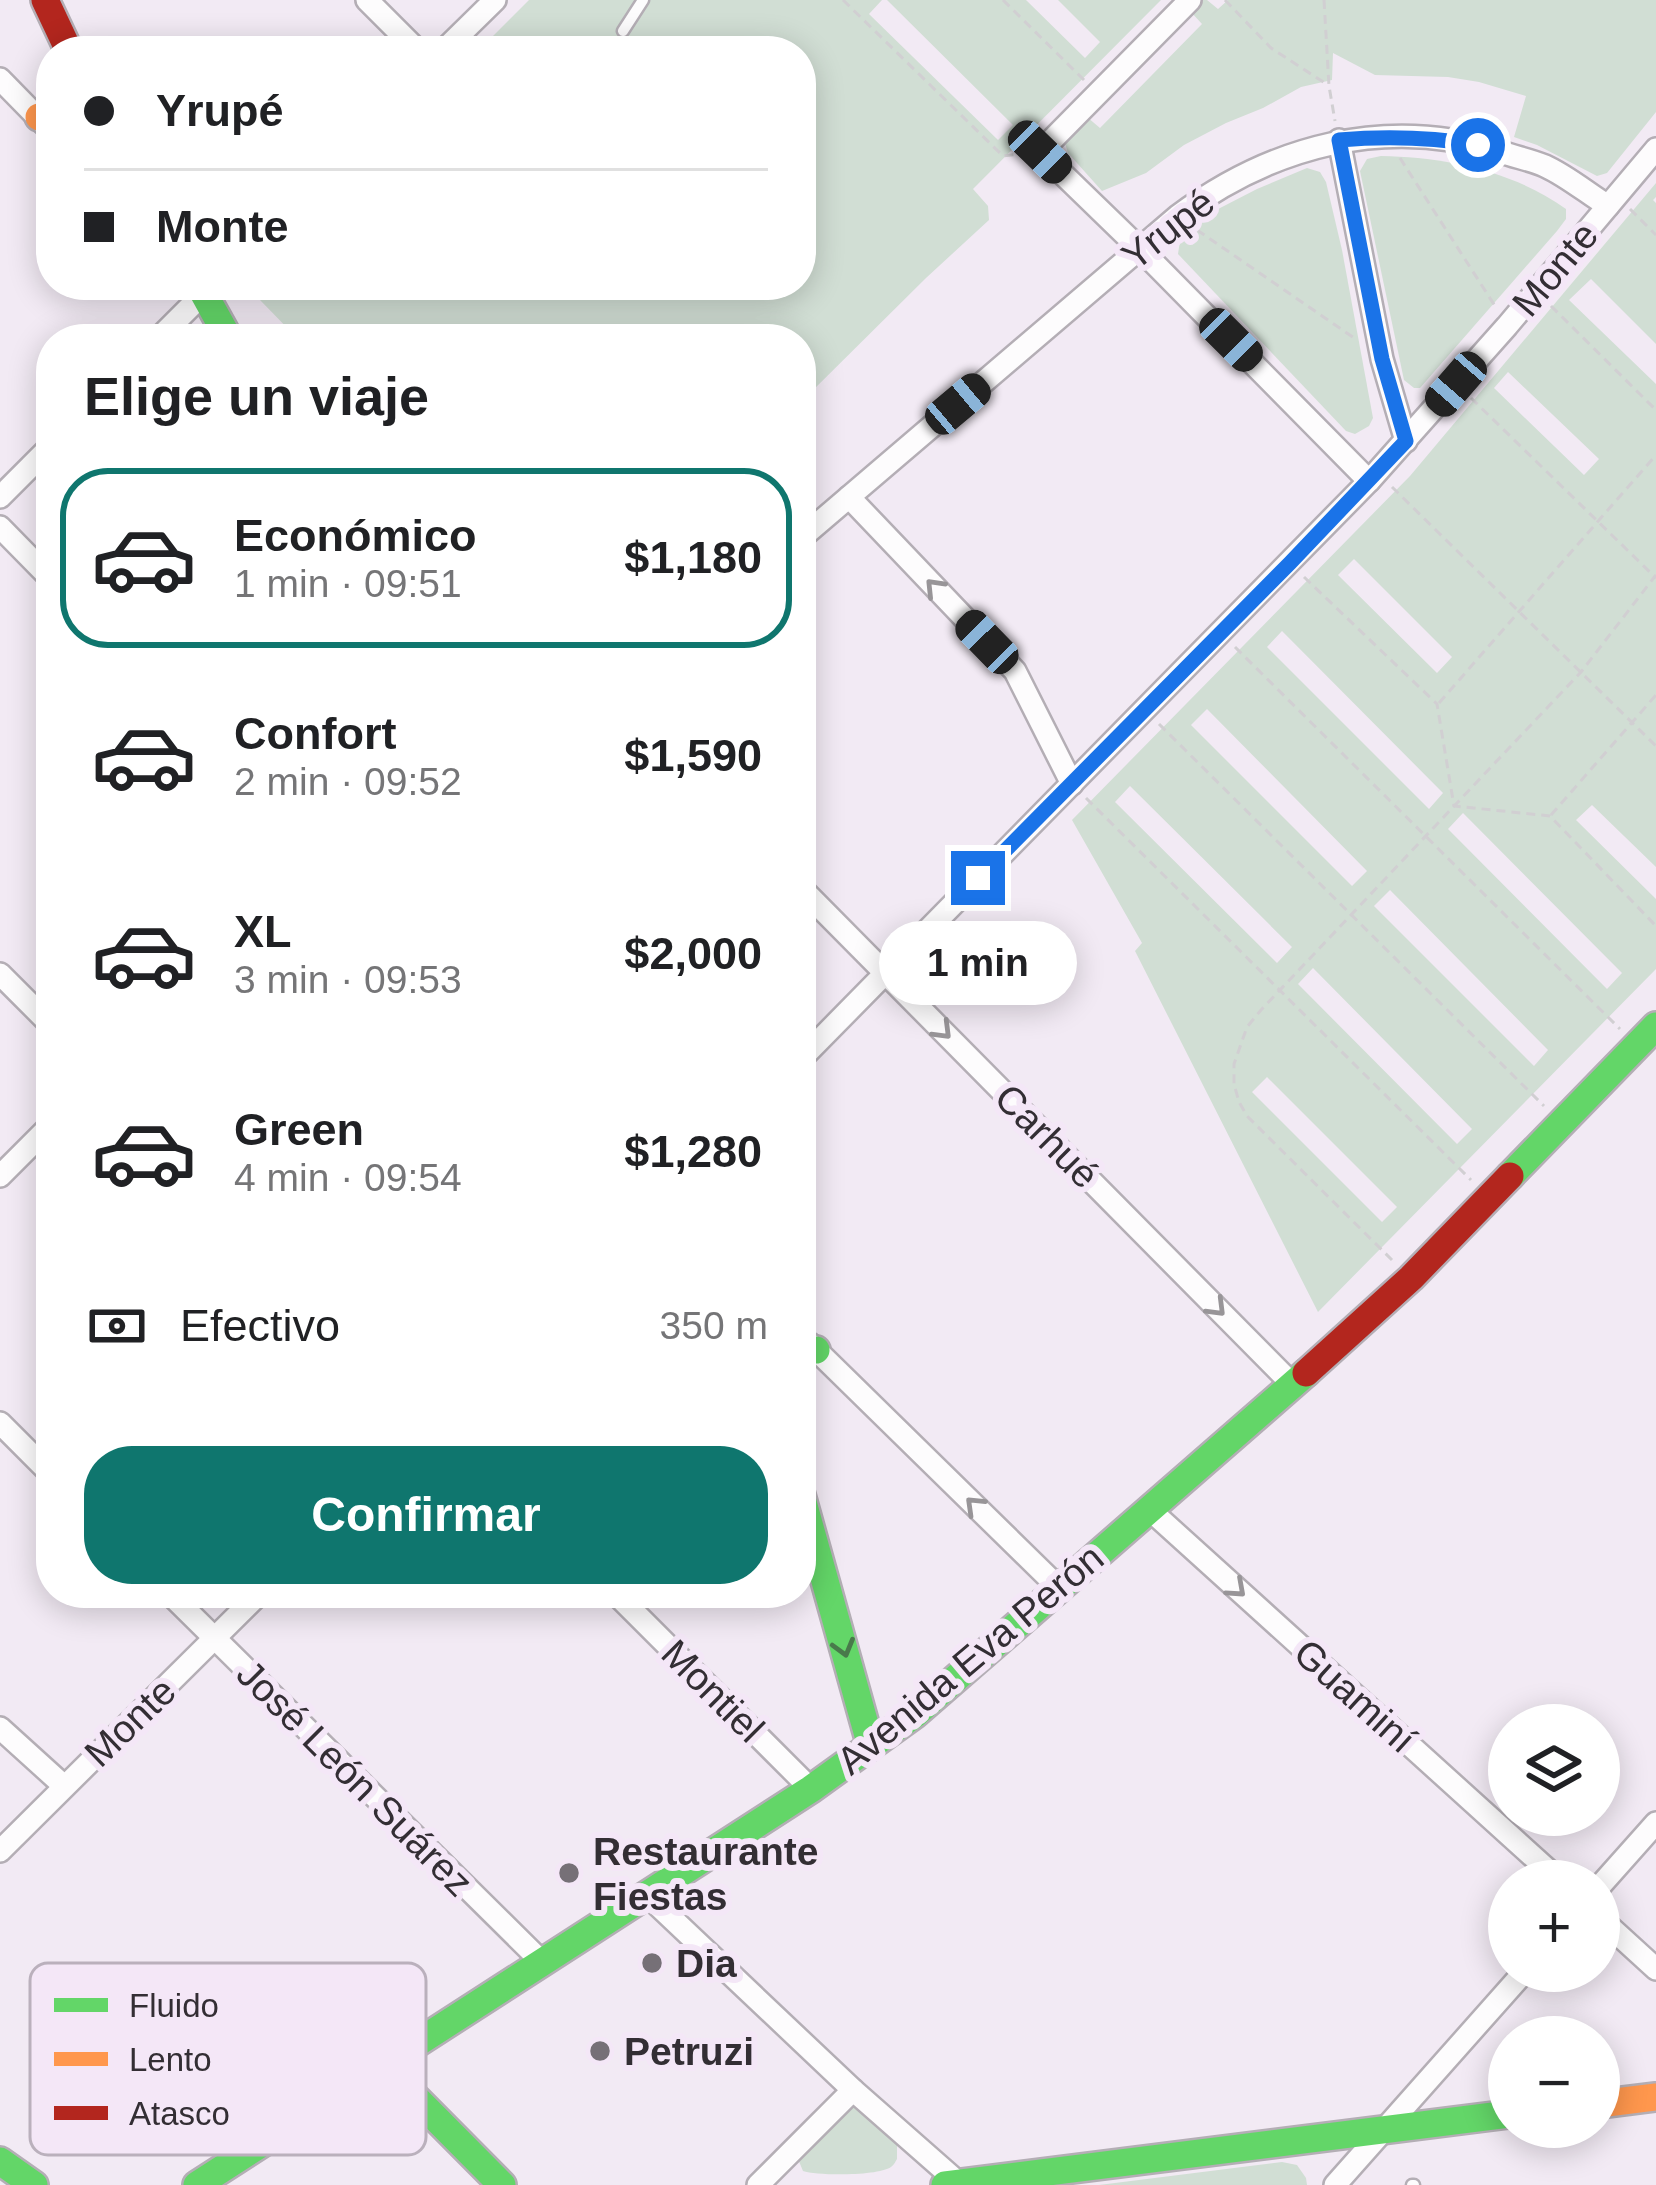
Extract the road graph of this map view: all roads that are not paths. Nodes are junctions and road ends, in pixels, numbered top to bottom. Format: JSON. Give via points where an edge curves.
{"nodes":[{"id":1,"x":45,"y":0,"type":"edge"},
{"id":2,"x":368,"y":0,"type":"edge"},
{"id":3,"x":495,"y":0,"type":"edge"},
{"id":4,"x":643,"y":0,"type":"edge"},
{"id":5,"x":1190,"y":0,"type":"edge"},
{"id":6,"x":623,"y":31,"type":"dead end"},
{"id":7,"x":62,"y":36,"type":"edge"},
{"id":8,"x":403,"y":36,"type":"edge"},
{"id":9,"x":458,"y":36,"type":"edge"},
{"id":10,"x":0,"y":79,"type":"edge"},
{"id":11,"x":36,"y":111,"type":"edge"},
{"id":12,"x":1339,"y":140,"type":"junction"},
{"id":13,"x":1656,"y":148,"type":"edge"},
{"id":14,"x":1612,"y":201,"type":"junction"},
{"id":15,"x":1140,"y":249,"type":"junction"},
{"id":16,"x":194,"y":300,"type":"edge"},
{"id":17,"x":172,"y":324,"type":"edge"},
{"id":18,"x":1406,"y":441,"type":"junction"},
{"id":19,"x":36,"y":461,"type":"edge"},
{"id":20,"x":1374,"y":477,"type":"junction"},
{"id":21,"x":0,"y":497,"type":"edge"},
{"id":22,"x":849,"y":497,"type":"junction"},
{"id":23,"x":816,"y":525,"type":"edge"},
{"id":24,"x":0,"y":527,"type":"edge"},
{"id":25,"x":36,"y":564,"type":"edge"},
{"id":26,"x":1072,"y":784,"type":"junction"},
{"id":27,"x":816,"y":903,"type":"edge"},
{"id":28,"x":884,"y":972,"type":"junction"},
{"id":29,"x":0,"y":974,"type":"edge"},
{"id":30,"x":36,"y":1010,"type":"edge"},
{"id":31,"x":1647,"y":1036,"type":"edge"},
{"id":32,"x":816,"y":1043,"type":"edge"},
{"id":33,"x":36,"y":1140,"type":"edge"},
{"id":34,"x":0,"y":1176,"type":"edge"},
{"id":35,"x":816,"y":1355,"type":"edge"},
{"id":36,"x":1293,"y":1385,"type":"junction"},
{"id":37,"x":0,"y":1423,"type":"edge"},
{"id":38,"x":36,"y":1459,"type":"edge"},
{"id":39,"x":1150,"y":1510,"type":"junction"},
{"id":40,"x":816,"y":1549,"type":"edge"},
{"id":41,"x":1058,"y":1587,"type":"junction"},
{"id":42,"x":184,"y":1608,"type":"edge"},
{"id":43,"x":245,"y":1608,"type":"edge"},
{"id":44,"x":630,"y":1608,"type":"edge"},
{"id":45,"x":214,"y":1639,"type":"junction"},
{"id":46,"x":0,"y":1727,"type":"edge"},
{"id":47,"x":871,"y":1746,"type":"junction"},
{"id":48,"x":64,"y":1786,"type":"junction"},
{"id":49,"x":811,"y":1789,"type":"junction"},
{"id":50,"x":1656,"y":1823,"type":"edge"},
{"id":51,"x":0,"y":1851,"type":"edge"},
{"id":52,"x":1537,"y":1860,"type":"edge"},
{"id":53,"x":1620,"y":1863,"type":"edge"},
{"id":54,"x":647,"y":1895,"type":"junction"},
{"id":55,"x":1620,"y":1937,"type":"edge"},
{"id":56,"x":542,"y":1962,"type":"junction"},
{"id":57,"x":1656,"y":1970,"type":"edge"},
{"id":58,"x":1507,"y":1992,"type":"edge"},
{"id":59,"x":426,"y":2038,"type":"edge"},
{"id":60,"x":853,"y":2090,"type":"junction"},
{"id":61,"x":1656,"y":2097,"type":"edge"},
{"id":62,"x":1620,"y":2101,"type":"edge"},
{"id":63,"x":426,"y":2108,"type":"edge"},
{"id":64,"x":1488,"y":2117,"type":"edge"},
{"id":65,"x":1386,"y":2130,"type":"junction"},
{"id":66,"x":0,"y":2143,"type":"edge"},
{"id":67,"x":244,"y":2155,"type":"edge"},
{"id":68,"x":0,"y":2161,"type":"edge"},
{"id":69,"x":955,"y":2184,"type":"edge"},
{"id":70,"x":34,"y":2185,"type":"edge"},
{"id":71,"x":44,"y":2185,"type":"edge"},
{"id":72,"x":197,"y":2185,"type":"edge"},
{"id":73,"x":502,"y":2185,"type":"edge"},
{"id":74,"x":758,"y":2185,"type":"edge"},
{"id":75,"x":1335,"y":2185,"type":"edge"}],
"edges":[{"from":1,"to":7,"type":"main road"},
{"from":2,"to":8,"type":"street"},
{"from":3,"to":9,"type":"street"},
{"from":4,"to":6,"type":"lane"},
{"from":5,"to":15,"type":"street","via":[[1040,152]]},
{"from":10,"to":11,"type":"street"},
{"from":12,"to":14,"type":"street","name":"Yrupé","via":[[1435,137],[1478,145],[1545,166]]},
{"from":12,"to":15,"type":"street","name":"Yrupé","via":[[1259,166]]},
{"from":12,"to":18,"type":"street"},
{"from":13,"to":14,"type":"street","name":"Monte"},
{"from":14,"to":18,"type":"street","name":"Monte"},
{"from":15,"to":20,"type":"street"},
{"from":15,"to":22,"type":"street","name":"Yrupé"},
{"from":16,"to":17,"type":"street"},
{"from":18,"to":20,"type":"street","name":"Monte"},
{"from":19,"to":21,"type":"street"},
{"from":20,"to":26,"type":"street","name":"Monte"},
{"from":22,"to":23,"type":"street","name":"Yrupé"},
{"from":26,"to":22,"type":"street","one_way":true,"via":[[1015,671]]},
{"from":24,"to":25,"type":"street"},
{"from":26,"to":28,"type":"street","name":"Monte"},
{"from":27,"to":28,"type":"street","name":"Carhué"},
{"from":28,"to":32,"type":"street","name":"Monte"},
{"from":28,"to":36,"type":"street","name":"Carhué","one_way":true},
{"from":29,"to":30,"type":"street"},
{"from":31,"to":36,"type":"main road","name":"Avenida Eva Perón","via":[[1411,1278]]},
{"from":33,"to":34,"type":"street"},
{"from":41,"to":35,"type":"street","one_way":true},
{"from":36,"to":39,"type":"main road","name":"Avenida Eva Perón"},
{"from":37,"to":38,"type":"street"},
{"from":39,"to":41,"type":"main road","name":"Avenida Eva Perón"},
{"from":39,"to":52,"type":"street","name":"Guaminí","one_way":true},
{"from":40,"to":47,"type":"main road","one_way":true},
{"from":41,"to":47,"type":"main road","name":"Avenida Eva Perón"},
{"from":42,"to":45,"type":"street","name":"José León Suárez"},
{"from":43,"to":45,"type":"street","name":"Monte"},
{"from":44,"to":49,"type":"street","name":"Montiel"},
{"from":45,"to":48,"type":"street","name":"Monte"},
{"from":45,"to":56,"type":"street","name":"José León Suárez"},
{"from":46,"to":48,"type":"street"},
{"from":47,"to":49,"type":"main road","name":"Avenida Eva Perón"},
{"from":48,"to":51,"type":"street","name":"Monte"},
{"from":49,"to":54,"type":"main road","name":"Avenida Eva Perón"},
{"from":50,"to":53,"type":"street"},
{"from":54,"to":56,"type":"main road","name":"Avenida Eva Perón"},
{"from":54,"to":60,"type":"street"},
{"from":55,"to":57,"type":"street"},
{"from":56,"to":59,"type":"main road","name":"Avenida Eva Perón"},
{"from":58,"to":65,"type":"street"},
{"from":60,"to":69,"type":"street"},
{"from":60,"to":74,"type":"street"},
{"from":61,"to":62,"type":"main road"},
{"from":63,"to":73,"type":"main road"},
{"from":64,"to":65,"type":"main road"},
{"from":65,"to":69,"type":"main road"},
{"from":65,"to":75,"type":"street"},
{"from":66,"to":71,"type":"main road"},
{"from":67,"to":72,"type":"main road","name":"Avenida Eva Perón"},
{"from":68,"to":70,"type":"main road"}]}
